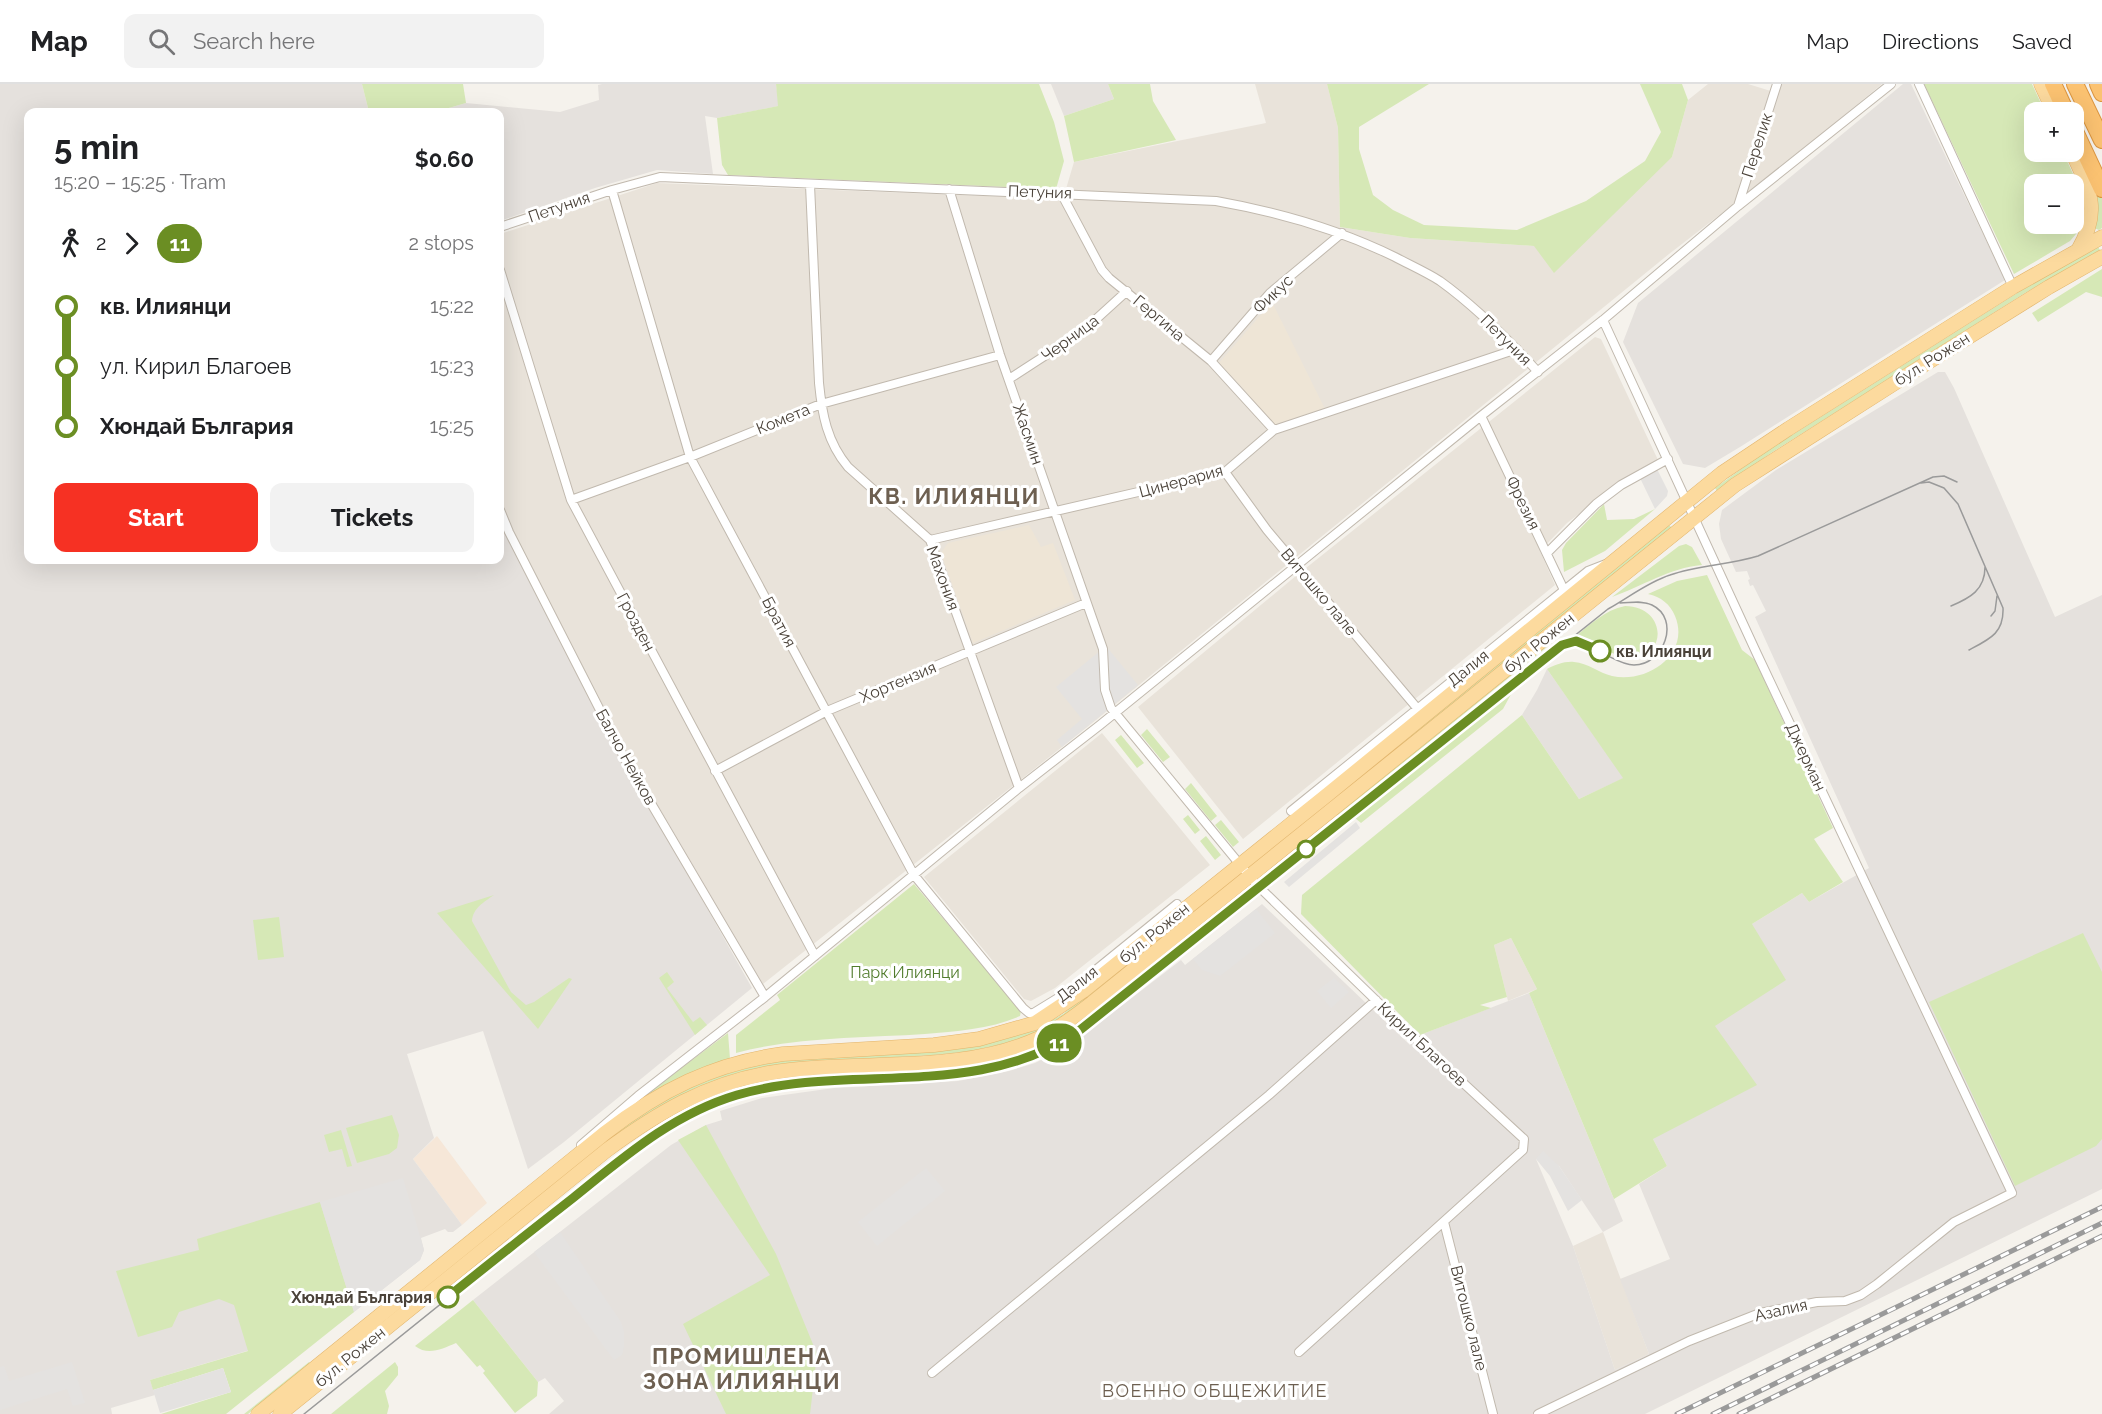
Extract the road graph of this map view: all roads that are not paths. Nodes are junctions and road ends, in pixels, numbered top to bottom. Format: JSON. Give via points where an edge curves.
{"nodes":[{"id":1,"x":1777,"y":84,"type":"edge"},
{"id":2,"x":1891,"y":84,"type":"edge"},
{"id":3,"x":1919,"y":84,"type":"edge"},
{"id":4,"x":2041,"y":84,"type":"edge"},
{"id":5,"x":2053,"y":84,"type":"edge"},
{"id":6,"x":2075,"y":84,"type":"edge"},
{"id":7,"x":2097,"y":84,"type":"edge"},
{"id":8,"x":2102,"y":93,"type":"edge"},
{"id":9,"x":2049,"y":102,"type":"edge"},
{"id":10,"x":2061,"y":102,"type":"edge"},
{"id":11,"x":2102,"y":140,"type":"edge"},
{"id":12,"x":2084,"y":151,"type":"edge"},
{"id":13,"x":2076,"y":162,"type":"edge"},
{"id":14,"x":810,"y":184,"type":"junction"},
{"id":15,"x":948,"y":189,"type":"junction"},
{"id":16,"x":2102,"y":189,"type":"edge"},
{"id":17,"x":612,"y":190,"type":"junction"},
{"id":18,"x":1061,"y":193,"type":"junction"},
{"id":19,"x":1738,"y":206,"type":"junction"},
{"id":20,"x":504,"y":226,"type":"edge"},
{"id":21,"x":1342,"y":233,"type":"junction"},
{"id":22,"x":2102,"y":237,"type":"edge"},
{"id":23,"x":2078,"y":250,"type":"junction"},
{"id":24,"x":2102,"y":257,"type":"edge"},
{"id":25,"x":504,"y":283,"type":"edge"},
{"id":26,"x":2013,"y":287,"type":"junction"},
{"id":27,"x":1127,"y":291,"type":"junction"},
{"id":28,"x":1603,"y":320,"type":"junction"},
{"id":29,"x":1517,"y":349,"type":"junction"},
{"id":30,"x":1000,"y":355,"type":"junction"},
{"id":31,"x":1211,"y":361,"type":"junction"},
{"id":32,"x":1538,"y":372,"type":"junction"},
{"id":33,"x":1009,"y":380,"type":"junction"},
{"id":34,"x":821,"y":404,"type":"junction"},
{"id":35,"x":1481,"y":416,"type":"junction"},
{"id":36,"x":1274,"y":430,"type":"junction"},
{"id":37,"x":690,"y":457,"type":"junction"},
{"id":38,"x":1668,"y":459,"type":"junction"},
{"id":39,"x":1225,"y":472,"type":"junction"},
{"id":40,"x":571,"y":500,"type":"junction"},
{"id":41,"x":1687,"y":501,"type":"junction"},
{"id":42,"x":1055,"y":512,"type":"junction"},
{"id":43,"x":1695,"y":517,"type":"junction"},
{"id":44,"x":504,"y":520,"type":"edge"},
{"id":45,"x":930,"y":540,"type":"junction"},
{"id":46,"x":1547,"y":553,"type":"junction"},
{"id":47,"x":1619,"y":557,"type":"junction"},
{"id":48,"x":1296,"y":565,"type":"junction"},
{"id":49,"x":1564,"y":590,"type":"junction"},
{"id":50,"x":1086,"y":603,"type":"junction"},
{"id":51,"x":969,"y":652,"type":"junction"},
{"id":52,"x":1417,"y":708,"type":"junction"},
{"id":53,"x":827,"y":711,"type":"junction"},
{"id":54,"x":1115,"y":713,"type":"junction"},
{"id":55,"x":715,"y":771,"type":"junction"},
{"id":56,"x":1018,"y":788,"type":"junction"},
{"id":57,"x":1324,"y":791,"type":"junction"},
{"id":58,"x":1291,"y":811,"type":"dead end"},
{"id":59,"x":1239,"y":865,"type":"junction"},
{"id":60,"x":914,"y":875,"type":"junction"},
{"id":61,"x":1248,"y":876,"type":"junction"},
{"id":62,"x":1176,"y":904,"type":"dead end"},
{"id":63,"x":1153,"y":928,"type":"junction"},
{"id":64,"x":815,"y":956,"type":"junction"},
{"id":65,"x":765,"y":997,"type":"junction"},
{"id":66,"x":1376,"y":1000,"type":"junction"},
{"id":67,"x":1029,"y":1013,"type":"joint"},
{"id":68,"x":547,"y":1179,"type":"junction"},
{"id":69,"x":2012,"y":1193,"type":"joint"},
{"id":70,"x":1444,"y":1222,"type":"junction"},
{"id":71,"x":1299,"y":1352,"type":"dead end"},
{"id":72,"x":933,"y":1373,"type":"dead end"},
{"id":73,"x":258,"y":1414,"type":"edge"},
{"id":74,"x":280,"y":1414,"type":"edge"},
{"id":75,"x":1493,"y":1414,"type":"edge"},
{"id":76,"x":1538,"y":1414,"type":"edge"}],
"edges":[{"from":1,"to":19,"type":"street","name":"Перелик"},
{"from":2,"to":19,"type":"street","name":"бул. Рожен"},
{"from":3,"to":26,"type":"street"},
{"from":4,"to":9,"type":"main road"},
{"from":5,"to":10,"type":"highway"},
{"from":6,"to":11,"type":"highway"},
{"from":7,"to":8,"type":"highway"},
{"from":12,"to":16,"type":"highway"},
{"from":13,"to":23,"type":"main road","via":[[2093,202]]},
{"from":14,"to":15,"type":"street","name":"Петуния"},
{"from":14,"to":17,"type":"street","name":"Петуния","via":[[660,177]]},
{"from":14,"to":34,"type":"street","name":"Махония"},
{"from":15,"to":18,"type":"street","name":"Петуния"},
{"from":15,"to":30,"type":"street","name":"Жасмин"},
{"from":17,"to":20,"type":"street","name":"Петуния"},
{"from":17,"to":37,"type":"street","name":"Братия"},
{"from":18,"to":21,"type":"street","name":"Петуния","via":[[1216,201],[1259,208]]},
{"from":18,"to":27,"type":"street","name":"Гергина","via":[[1102,270]]},
{"from":19,"to":28,"type":"street","name":"бул. Рожен"},
{"from":21,"to":29,"type":"street","name":"Петуния","via":[[1440,282]]},
{"from":21,"to":31,"type":"street","name":"Фикус","via":[[1270,293]]},
{"from":22,"to":23,"type":"main road","name":"бул. Рожен"},
{"from":23,"to":26,"type":"main road","name":"бул. Рожен"},
{"from":24,"to":43,"type":"main road","name":"бул. Рожен","via":[[1757,470]]},
{"from":25,"to":40,"type":"street","name":"Грозден"},
{"from":26,"to":41,"type":"main road","name":"бул. Рожен","via":[[1755,450]]},
{"from":27,"to":31,"type":"street","name":"Гергина"},
{"from":27,"to":33,"type":"street","name":"Черница","via":[[1083,331]]},
{"from":28,"to":32,"type":"street","name":"бул. Рожен"},
{"from":28,"to":38,"type":"street","name":"Джерман"},
{"from":29,"to":32,"type":"street","name":"Петуния"},
{"from":29,"to":36,"type":"street","name":"Цинерария"},
{"from":30,"to":33,"type":"street","name":"Жасмин"},
{"from":30,"to":34,"type":"street","name":"Комета"},
{"from":31,"to":36,"type":"street","name":"Гергина"},
{"from":32,"to":35,"type":"street","name":"бул. Рожен"},
{"from":33,"to":42,"type":"street","name":"Жасмин"},
{"from":34,"to":37,"type":"street","name":"Комета"},
{"from":34,"to":45,"type":"street","name":"Махония","via":[[828,435],[839,456]]},
{"from":35,"to":46,"type":"street","name":"Фрезия"},
{"from":35,"to":48,"type":"street","name":"бул. Рожен"},
{"from":36,"to":39,"type":"street","name":"Цинерария"},
{"from":37,"to":40,"type":"street","name":"Комета"},
{"from":37,"to":53,"type":"street","name":"Братия"},
{"from":38,"to":41,"type":"street","name":"Джерман"},
{"from":38,"to":46,"type":"street","via":[[1596,504]]},
{"from":39,"to":42,"type":"street","name":"Цинерария"},
{"from":39,"to":48,"type":"street","name":"Витошко лале"},
{"from":40,"to":55,"type":"street","name":"Грозден"},
{"from":41,"to":43,"type":"street","name":"Джерман"},
{"from":41,"to":47,"type":"main road","name":"бул. Рожен"},
{"from":42,"to":45,"type":"street","name":"Цинерария"},
{"from":42,"to":50,"type":"street","name":"Жасмин"},
{"from":43,"to":61,"type":"main road","name":"бул. Рожен"},
{"from":43,"to":69,"type":"street","name":"Джерман"},
{"from":44,"to":65,"type":"street","name":"Балчо Нейков","via":[[625,759]]},
{"from":45,"to":51,"type":"street","name":"Махония"},
{"from":46,"to":49,"type":"street","name":"Фрезия"},
{"from":47,"to":49,"type":"street","name":"Далия","via":[[1588,571]]},
{"from":47,"to":57,"type":"main road","name":"бул. Рожен"},
{"from":48,"to":52,"type":"street","name":"Витошко лале"},
{"from":48,"to":54,"type":"street","name":"бул. Рожен"},
{"from":49,"to":52,"type":"street","name":"Далия"},
{"from":50,"to":51,"type":"street","name":"Хортензия"},
{"from":50,"to":54,"type":"street","name":"Жасмин","via":[[1103,649],[1105,690]]},
{"from":51,"to":53,"type":"street","name":"Хортензия"},
{"from":51,"to":56,"type":"street","name":"Махония"},
{"from":52,"to":57,"type":"street","name":"Далия"},
{"from":53,"to":55,"type":"street","name":"Хортензия"},
{"from":53,"to":60,"type":"street","name":"Братия"},
{"from":54,"to":56,"type":"street","name":"бул. Рожен"},
{"from":54,"to":59,"type":"street","name":"Кирил Благоев"},
{"from":55,"to":64,"type":"street","name":"Грозден"},
{"from":56,"to":60,"type":"street","name":"бул. Рожен"},
{"from":57,"to":58,"type":"street","name":"Далия"},
{"from":57,"to":59,"type":"main road","name":"бул. Рожен"},
{"from":59,"to":61,"type":"street","name":"Кирил Благоев"},
{"from":59,"to":63,"type":"main road","name":"бул. Рожен"},
{"from":60,"to":64,"type":"street","name":"бул. Рожен"},
{"from":60,"to":67,"type":"street","name":"Братия"},
{"from":61,"to":66,"type":"street","name":"Кирил Благоев"},
{"from":61,"to":74,"type":"main road","name":"бул. Рожен","via":[[1079,1013],[1027,1043],[965,1058],[768,1073],[711,1089],[671,1106],[607,1150]]},
{"from":62,"to":63,"type":"street","name":"Далия"},
{"from":63,"to":67,"type":"street","name":"Далия","via":[[1071,990],[1038,1012]]},
{"from":63,"to":68,"type":"main road","name":"бул. Рожен","via":[[1073,998],[1035,1023],[961,1042],[783,1054],[720,1068],[676,1085],[645,1104]]},
{"from":64,"to":65,"type":"street","name":"бул. Рожен"},
{"from":65,"to":68,"type":"street","name":"бул. Рожен","via":[[609,1120]]},
{"from":66,"to":70,"type":"street","name":"Кирил Благоев","via":[[1524,1138],[1523,1150]]},
{"from":66,"to":72,"type":"street","via":[[1269,1095]]},
{"from":68,"to":73,"type":"main road","name":"бул. Рожен"},
{"from":69,"to":76,"type":"street","name":"Азалия","via":[[1954,1222],[1861,1295],[1845,1301],[1761,1313],[1689,1341]]},
{"from":70,"to":71,"type":"street","name":"Кирил Благоев"},
{"from":70,"to":75,"type":"street","name":"Витошко лале"}]}
